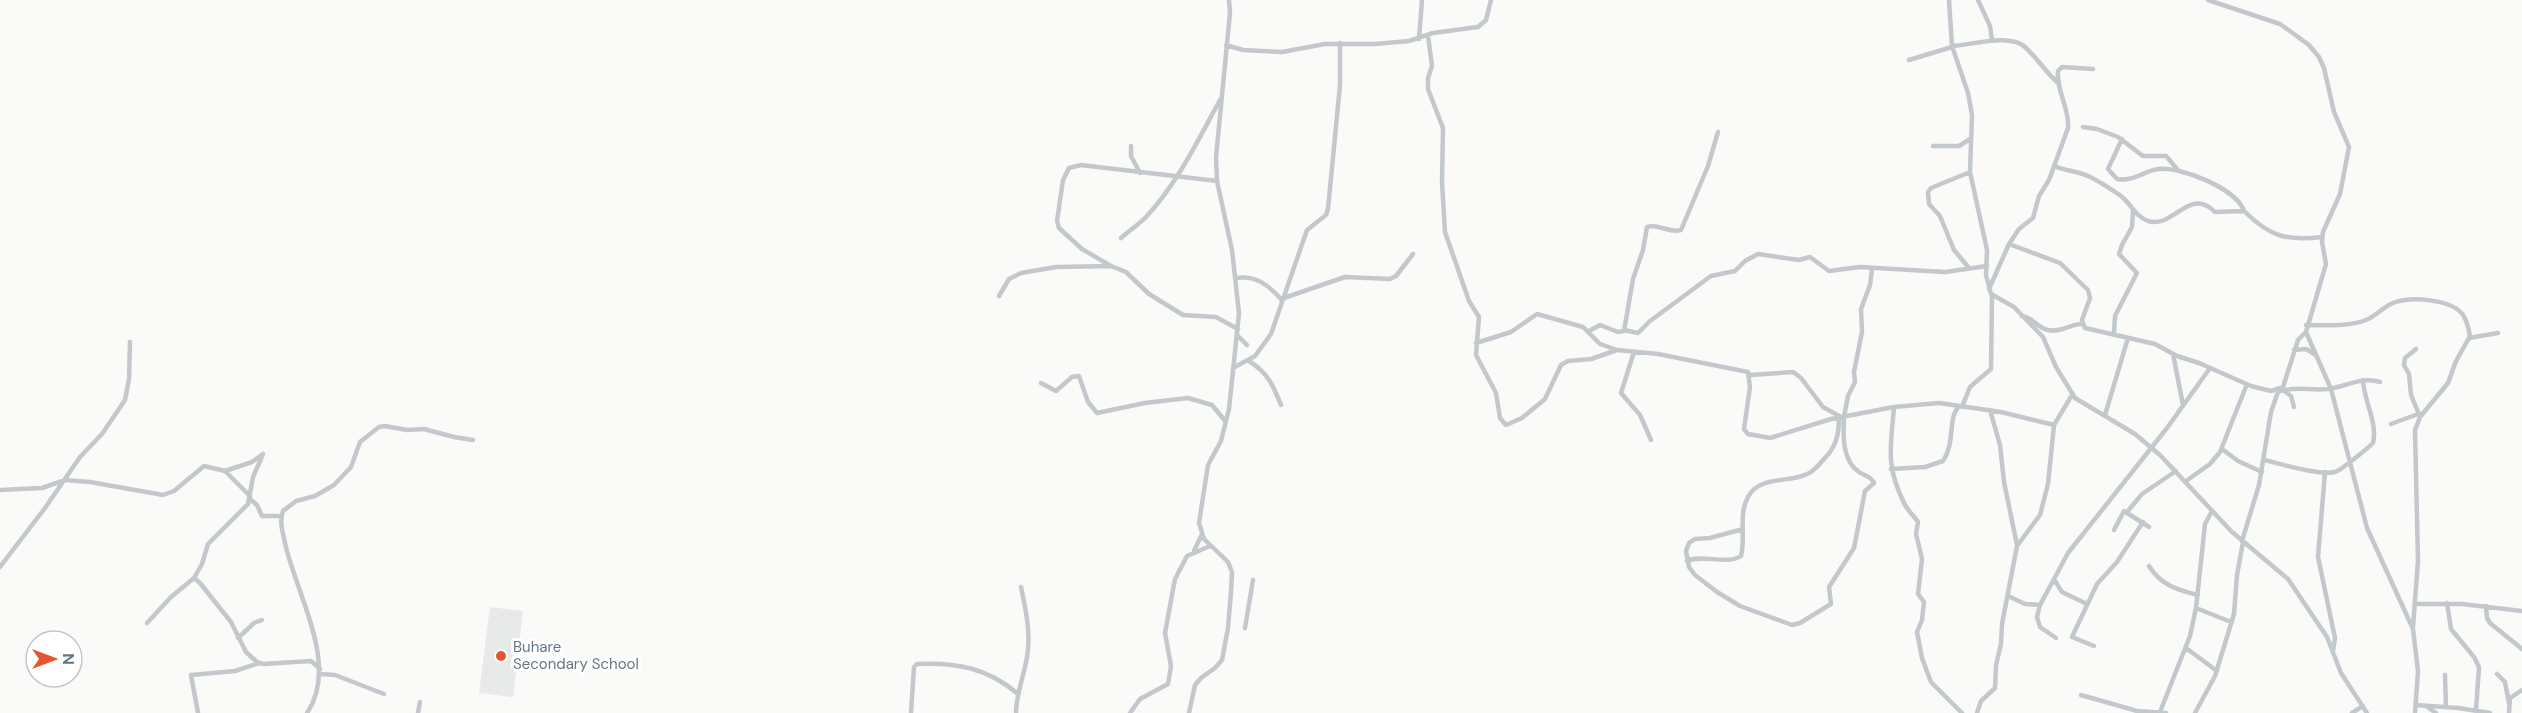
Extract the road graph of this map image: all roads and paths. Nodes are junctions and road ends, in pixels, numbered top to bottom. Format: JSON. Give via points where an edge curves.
{"nodes":[{"id":1,"x":1229,"y":0,"type":"edge"},
{"id":2,"x":1422,"y":0,"type":"edge"},
{"id":3,"x":1491,"y":0,"type":"edge"},
{"id":4,"x":1949,"y":0,"type":"edge"},
{"id":5,"x":1978,"y":0,"type":"edge"},
{"id":6,"x":2208,"y":0,"type":"edge"},
{"id":7,"x":1428,"y":36,"type":"junction"},
{"id":8,"x":1419,"y":39,"type":"junction"},
{"id":9,"x":1992,"y":40,"type":"junction"},
{"id":10,"x":1340,"y":43,"type":"junction"},
{"id":11,"x":1226,"y":45,"type":"junction"},
{"id":12,"x":1952,"y":47,"type":"junction"},
{"id":13,"x":1909,"y":60,"type":"dead end"},
{"id":14,"x":2093,"y":69,"type":"dead end"},
{"id":15,"x":2057,"y":82,"type":"junction"},
{"id":16,"x":1221,"y":97,"type":"junction"},
{"id":17,"x":2083,"y":127,"type":"dead end"},
{"id":18,"x":1718,"y":132,"type":"dead end"},
{"id":19,"x":1971,"y":139,"type":"junction"},
{"id":20,"x":2122,"y":139,"type":"junction"},
{"id":21,"x":1131,"y":146,"type":"dead end"},
{"id":22,"x":1933,"y":146,"type":"dead end"},
{"id":23,"x":2054,"y":166,"type":"junction"},
{"id":24,"x":2178,"y":170,"type":"junction"},
{"id":25,"x":1970,"y":172,"type":"junction"},
{"id":26,"x":1140,"y":173,"type":"junction"},
{"id":27,"x":1176,"y":176,"type":"junction"},
{"id":28,"x":1217,"y":181,"type":"junction"},
{"id":29,"x":2133,"y":211,"type":"junction"},
{"id":30,"x":2244,"y":211,"type":"junction"},
{"id":31,"x":2322,"y":237,"type":"junction"},
{"id":32,"x":1121,"y":238,"type":"dead end"},
{"id":33,"x":2009,"y":244,"type":"junction"},
{"id":34,"x":1413,"y":254,"type":"dead end"},
{"id":35,"x":1111,"y":266,"type":"junction"},
{"id":36,"x":1987,"y":266,"type":"junction"},
{"id":37,"x":1969,"y":268,"type":"junction"},
{"id":38,"x":1872,"y":269,"type":"junction"},
{"id":39,"x":1236,"y":278,"type":"junction"},
{"id":40,"x":1989,"y":289,"type":"junction"},
{"id":41,"x":999,"y":296,"type":"dead end"},
{"id":42,"x":1992,"y":296,"type":"junction"},
{"id":43,"x":1281,"y":299,"type":"junction"},
{"id":44,"x":2022,"y":316,"type":"junction"},
{"id":45,"x":2082,"y":324,"type":"junction"},
{"id":46,"x":2306,"y":325,"type":"junction"},
{"id":47,"x":1238,"y":329,"type":"junction"},
{"id":48,"x":1624,"y":330,"type":"junction"},
{"id":49,"x":1589,"y":331,"type":"junction"},
{"id":50,"x":2306,"y":332,"type":"junction"},
{"id":51,"x":2114,"y":333,"type":"junction"},
{"id":52,"x":2498,"y":333,"type":"dead end"},
{"id":53,"x":1237,"y":335,"type":"junction"},
{"id":54,"x":2470,"y":337,"type":"junction"},
{"id":55,"x":2128,"y":338,"type":"junction"},
{"id":56,"x":130,"y":342,"type":"dead end"},
{"id":57,"x":1476,"y":343,"type":"junction"},
{"id":58,"x":1247,"y":345,"type":"dead end"},
{"id":59,"x":2416,"y":349,"type":"dead end"},
{"id":60,"x":1617,"y":350,"type":"junction"},
{"id":61,"x":2294,"y":350,"type":"junction"},
{"id":62,"x":1634,"y":352,"type":"junction"},
{"id":63,"x":2173,"y":354,"type":"junction"},
{"id":64,"x":2318,"y":357,"type":"junction"},
{"id":65,"x":1249,"y":361,"type":"junction"},
{"id":66,"x":1233,"y":368,"type":"junction"},
{"id":67,"x":2210,"y":368,"type":"junction"},
{"id":68,"x":1750,"y":375,"type":"junction"},
{"id":69,"x":2363,"y":380,"type":"junction"},
{"id":70,"x":2380,"y":382,"type":"dead end"},
{"id":71,"x":1041,"y":383,"type":"dead end"},
{"id":72,"x":2247,"y":384,"type":"junction"},
{"id":73,"x":2331,"y":389,"type":"junction"},
{"id":74,"x":2280,"y":390,"type":"junction"},
{"id":75,"x":2072,"y":395,"type":"junction"},
{"id":76,"x":1281,"y":405,"type":"dead end"},
{"id":77,"x":2183,"y":405,"type":"junction"},
{"id":78,"x":1961,"y":406,"type":"junction"},
{"id":79,"x":1894,"y":407,"type":"junction"},
{"id":80,"x":2294,"y":407,"type":"dead end"},
{"id":81,"x":1990,"y":410,"type":"junction"},
{"id":82,"x":2105,"y":415,"type":"junction"},
{"id":83,"x":2419,"y":416,"type":"junction"},
{"id":84,"x":1842,"y":417,"type":"junction"},
{"id":85,"x":1226,"y":422,"type":"junction"},
{"id":86,"x":2391,"y":424,"type":"dead end"},
{"id":87,"x":2054,"y":425,"type":"junction"},
{"id":88,"x":473,"y":440,"type":"dead end"},
{"id":89,"x":1651,"y":440,"type":"dead end"},
{"id":90,"x":2151,"y":447,"type":"junction"},
{"id":91,"x":2222,"y":449,"type":"junction"},
{"id":92,"x":2264,"y":460,"type":"junction"},
{"id":93,"x":2351,"y":460,"type":"junction"},
{"id":94,"x":1890,"y":469,"type":"junction"},
{"id":95,"x":225,"y":471,"type":"junction"},
{"id":96,"x":2176,"y":471,"type":"junction"},
{"id":97,"x":2262,"y":472,"type":"junction"},
{"id":98,"x":2325,"y":472,"type":"junction"},
{"id":99,"x":65,"y":480,"type":"junction"},
{"id":100,"x":2186,"y":481,"type":"junction"},
{"id":101,"x":0,"y":490,"type":"edge"},
{"id":102,"x":250,"y":497,"type":"junction"},
{"id":103,"x":2212,"y":511,"type":"junction"},
{"id":104,"x":2127,"y":512,"type":"junction"},
{"id":105,"x":281,"y":516,"type":"junction"},
{"id":106,"x":2143,"y":522,"type":"junction"},
{"id":107,"x":2149,"y":527,"type":"dead end"},
{"id":108,"x":1743,"y":529,"type":"junction"},
{"id":109,"x":2114,"y":530,"type":"dead end"},
{"id":110,"x":1202,"y":534,"type":"junction"},
{"id":111,"x":2243,"y":542,"type":"junction"},
{"id":112,"x":1210,"y":546,"type":"junction"},
{"id":113,"x":2017,"y":546,"type":"junction"},
{"id":114,"x":1194,"y":552,"type":"junction"},
{"id":115,"x":1687,"y":561,"type":"junction"},
{"id":116,"x":0,"y":567,"type":"edge"},
{"id":117,"x":2149,"y":567,"type":"dead end"},
{"id":118,"x":194,"y":578,"type":"junction"},
{"id":119,"x":1253,"y":580,"type":"dead end"},
{"id":120,"x":2055,"y":581,"type":"junction"},
{"id":121,"x":1021,"y":587,"type":"dead end"},
{"id":122,"x":2198,"y":595,"type":"junction"},
{"id":123,"x":2008,"y":596,"type":"junction"},
{"id":124,"x":2447,"y":603,"type":"junction"},
{"id":125,"x":2087,"y":604,"type":"junction"},
{"id":126,"x":2416,"y":604,"type":"junction"},
{"id":127,"x":2040,"y":605,"type":"junction"},
{"id":128,"x":2486,"y":606,"type":"junction"},
{"id":129,"x":2196,"y":608,"type":"junction"},
{"id":130,"x":2522,"y":611,"type":"edge"},
{"id":131,"x":262,"y":620,"type":"dead end"},
{"id":132,"x":2231,"y":622,"type":"junction"},
{"id":133,"x":147,"y":623,"type":"dead end"},
{"id":134,"x":1245,"y":628,"type":"dead end"},
{"id":135,"x":2413,"y":629,"type":"junction"},
{"id":136,"x":238,"y":638,"type":"junction"},
{"id":137,"x":2056,"y":638,"type":"dead end"},
{"id":138,"x":2094,"y":646,"type":"dead end"},
{"id":139,"x":2186,"y":648,"type":"junction"},
{"id":140,"x":2522,"y":649,"type":"edge"},
{"id":141,"x":2333,"y":651,"type":"junction"},
{"id":142,"x":259,"y":663,"type":"junction"},
{"id":143,"x":2217,"y":671,"type":"junction"},
{"id":144,"x":320,"y":672,"type":"junction"},
{"id":145,"x":2497,"y":674,"type":"dead end"},
{"id":146,"x":2445,"y":675,"type":"dead end"},
{"id":147,"x":2522,"y":690,"type":"edge"},
{"id":148,"x":384,"y":694,"type":"dead end"},
{"id":149,"x":1018,"y":694,"type":"junction"},
{"id":150,"x":2081,"y":695,"type":"dead end"},
{"id":151,"x":420,"y":702,"type":"dead end"},
{"id":152,"x":2509,"y":703,"type":"junction"},
{"id":153,"x":2416,"y":705,"type":"junction"},
{"id":154,"x":2363,"y":706,"type":"junction"},
{"id":155,"x":2426,"y":706,"type":"junction"},
{"id":156,"x":2446,"y":707,"type":"junction"},
{"id":157,"x":2476,"y":710,"type":"junction"},
{"id":158,"x":2160,"y":712,"type":"edge"},
{"id":159,"x":198,"y":713,"type":"edge"},
{"id":160,"x":307,"y":713,"type":"edge"},
{"id":161,"x":418,"y":713,"type":"edge"},
{"id":162,"x":910,"y":713,"type":"edge"},
{"id":163,"x":1016,"y":713,"type":"edge"},
{"id":164,"x":1130,"y":713,"type":"edge"},
{"id":165,"x":1189,"y":713,"type":"edge"},
{"id":166,"x":1962,"y":713,"type":"edge"},
{"id":167,"x":1977,"y":713,"type":"edge"},
{"id":168,"x":2166,"y":713,"type":"edge"},
{"id":169,"x":2195,"y":713,"type":"edge"},
{"id":170,"x":2352,"y":713,"type":"edge"},
{"id":171,"x":2367,"y":713,"type":"edge"},
{"id":172,"x":2415,"y":713,"type":"edge"},
{"id":173,"x":2436,"y":713,"type":"edge"},
{"id":174,"x":2488,"y":713,"type":"edge"},
{"id":175,"x":2509,"y":713,"type":"edge"}],
"edges":[{"from":1,"to":11,"type":"street"},
{"from":2,"to":8,"type":"street"},
{"from":3,"to":7,"type":"street","via":[[1486,20],[1478,27]]},
{"from":4,"to":12,"type":"street"},
{"from":5,"to":9,"type":"street"},
{"from":6,"to":31,"type":"street","via":[[2280,24],[2309,45],[2321,63],[2349,150],[2340,194]]},
{"from":7,"to":8,"type":"street"},
{"from":7,"to":57,"type":"street","via":[[1432,66],[1428,89],[1443,128],[1444,228],[1467,295],[1479,317]]},
{"from":8,"to":10,"type":"street","via":[[1381,44]]},
{"from":9,"to":12,"type":"street"},
{"from":9,"to":15,"type":"street","via":[[2023,45]]},
{"from":10,"to":11,"type":"street","via":[[1282,52]]},
{"from":10,"to":43,"type":"street","via":[[1330,204],[1326,215],[1307,230]]},
{"from":11,"to":16,"type":"street"},
{"from":12,"to":13,"type":"street"},
{"from":12,"to":19,"type":"street","via":[[1968,93]]},
{"from":14,"to":15,"type":"street","via":[[2061,68]]},
{"from":15,"to":23,"type":"street","via":[[2069,126]]},
{"from":16,"to":27,"type":"street"},
{"from":16,"to":28,"type":"street"},
{"from":17,"to":20,"type":"street"},
{"from":18,"to":48,"type":"street","via":[[1681,230],[1648,226]]},
{"from":19,"to":22,"type":"street","via":[[1959,146]]},
{"from":19,"to":25,"type":"street"},
{"from":20,"to":24,"type":"street","via":[[2143,156],[2166,156]]},
{"from":20,"to":24,"type":"street","via":[[2108,169],[2117,178],[2132,178],[2161,168]]},
{"from":21,"to":26,"type":"street","via":[[1131,156]]},
{"from":23,"to":29,"type":"street","via":[[2090,176],[2127,200]]},
{"from":23,"to":33,"type":"street","via":[[2033,218]]},
{"from":24,"to":30,"type":"street","via":[[2232,194]]},
{"from":25,"to":36,"type":"street"},
{"from":25,"to":37,"type":"street","via":[[1931,188],[1928,195],[1954,250]]},
{"from":26,"to":27,"type":"street"},
{"from":26,"to":35,"type":"street","via":[[1077,164],[1065,172],[1059,228],[1082,249]]},
{"from":27,"to":28,"type":"street"},
{"from":27,"to":32,"type":"street","via":[[1145,217]]},
{"from":28,"to":39,"type":"street"},
{"from":29,"to":30,"type":"street","via":[[2155,222],[2197,204],[2206,204],[2219,212]]},
{"from":29,"to":51,"type":"street","via":[[2132,227],[2119,254],[2137,273],[2115,316]]},
{"from":30,"to":31,"type":"street","via":[[2258,224],[2289,239]]},
{"from":31,"to":46,"type":"street","via":[[2326,264]]},
{"from":33,"to":40,"type":"street"},
{"from":33,"to":45,"type":"street","via":[[2058,261],[2085,286],[2090,298]]},
{"from":34,"to":43,"type":"street","via":[[1390,279],[1346,278]]},
{"from":35,"to":41,"type":"street","via":[[1056,267],[1020,273],[1009,279]]},
{"from":35,"to":47,"type":"street","via":[[1126,272],[1149,294],[1183,315],[1216,317]]},
{"from":36,"to":37,"type":"street"},
{"from":36,"to":40,"type":"street"},
{"from":37,"to":38,"type":"street","via":[[1945,272]]},
{"from":38,"to":48,"type":"street","via":[[1829,271],[1810,257],[1799,260],[1758,254],[1735,271],[1711,276],[1638,333]]},
{"from":38,"to":84,"type":"street","via":[[1861,309],[1855,382]]},
{"from":39,"to":43,"type":"street","via":[[1255,278]]},
{"from":39,"to":47,"type":"street","via":[[1240,301]]},
{"from":40,"to":42,"type":"street"},
{"from":42,"to":44,"type":"street","via":[[2014,307]]},
{"from":42,"to":78,"type":"street","via":[[1991,369],[1970,387]]},
{"from":43,"to":65,"type":"street","via":[[1271,334]]},
{"from":44,"to":45,"type":"street","via":[[2052,331]]},
{"from":44,"to":75,"type":"street","via":[[2045,339]]},
{"from":45,"to":51,"type":"street","via":[[2090,330]]},
{"from":46,"to":50,"type":"street"},
{"from":46,"to":54,"type":"street","via":[[2358,322],[2391,303],[2427,299],[2455,308],[2463,315]]},
{"from":47,"to":53,"type":"street"},
{"from":48,"to":49,"type":"street","via":[[1618,332],[1600,325]]},
{"from":49,"to":57,"type":"street","via":[[1537,314],[1511,332]]},
{"from":49,"to":60,"type":"street","via":[[1599,344]]},
{"from":50,"to":61,"type":"street"},
{"from":50,"to":64,"type":"street"},
{"from":51,"to":55,"type":"street"},
{"from":52,"to":54,"type":"street"},
{"from":53,"to":58,"type":"street"},
{"from":53,"to":66,"type":"street"},
{"from":54,"to":83,"type":"street","via":[[2442,392]]},
{"from":55,"to":63,"type":"street","via":[[2155,344]]},
{"from":55,"to":82,"type":"street"},
{"from":56,"to":99,"type":"street","via":[[125,400]]},
{"from":57,"to":60,"type":"street","via":[[1478,359],[1496,393],[1499,415],[1508,425],[1545,399],[1564,363]]},
{"from":59,"to":83,"type":"street","via":[[2404,362]]},
{"from":60,"to":62,"type":"street"},
{"from":61,"to":64,"type":"street","via":[[2306,349]]},
{"from":61,"to":74,"type":"street"},
{"from":62,"to":68,"type":"street","via":[[1711,364]]},
{"from":62,"to":89,"type":"street","via":[[1622,393],[1640,415]]},
{"from":63,"to":67,"type":"street"},
{"from":63,"to":77,"type":"street"},
{"from":64,"to":73,"type":"street"},
{"from":65,"to":66,"type":"street"},
{"from":65,"to":76,"type":"street","via":[[1268,376]]},
{"from":66,"to":85,"type":"street"},
{"from":67,"to":72,"type":"street"},
{"from":67,"to":77,"type":"street"},
{"from":68,"to":84,"type":"street","via":[[1793,372],[1823,407]]},
{"from":68,"to":84,"type":"street","via":[[1744,426],[1748,434],[1770,438]]},
{"from":69,"to":70,"type":"street"},
{"from":69,"to":73,"type":"street"},
{"from":69,"to":93,"type":"street","via":[[2364,399],[2375,434],[2373,443]]},
{"from":71,"to":85,"type":"street","via":[[1056,392],[1078,376],[1088,402],[1097,412],[1188,398],[1212,405]]},
{"from":72,"to":74,"type":"street"},
{"from":72,"to":91,"type":"street"},
{"from":73,"to":74,"type":"street"},
{"from":73,"to":93,"type":"street"},
{"from":74,"to":80,"type":"street","via":[[2291,396]]},
{"from":74,"to":92,"type":"street","via":[[2271,412]]},
{"from":75,"to":82,"type":"street"},
{"from":75,"to":87,"type":"street"},
{"from":77,"to":90,"type":"street"},
{"from":78,"to":79,"type":"street","via":[[1939,403]]},
{"from":78,"to":81,"type":"street"},
{"from":78,"to":94,"type":"street","via":[[1953,416],[1952,444],[1943,461],[1925,467]]},
{"from":79,"to":84,"type":"street"},
{"from":79,"to":94,"type":"street"},
{"from":81,"to":87,"type":"street"},
{"from":81,"to":113,"type":"street","via":[[2000,443]]},
{"from":82,"to":90,"type":"street"},
{"from":83,"to":86,"type":"street"},
{"from":83,"to":126,"type":"street","via":[[2415,430]]},
{"from":84,"to":108,"type":"street","via":[[1832,452],[1810,473],[1773,481],[1752,491],[1743,515]]},
{"from":84,"to":115,"type":"street","via":[[1851,465],[1874,483],[1865,491],[1854,548],[1828,587],[1830,604],[1792,625],[1740,606],[1717,592],[1695,575]]},
{"from":85,"to":110,"type":"street","via":[[1206,473],[1199,523]]},
{"from":87,"to":113,"type":"street","via":[[2048,484],[2040,515]]},
{"from":88,"to":105,"type":"street","via":[[424,429],[379,427],[360,442],[351,467],[334,485],[296,501]]},
{"from":90,"to":96,"type":"street"},
{"from":90,"to":120,"type":"street","via":[[2068,553]]},
{"from":91,"to":97,"type":"street"},
{"from":91,"to":100,"type":"street","via":[[2210,464]]},
{"from":92,"to":97,"type":"street"},
{"from":92,"to":98,"type":"street"},
{"from":93,"to":98,"type":"street","via":[[2336,472]]},
{"from":93,"to":135,"type":"street","via":[[2367,528]]},
{"from":94,"to":166,"type":"street","via":[[1905,505],[1918,522],[1916,534],[1922,559],[1918,593],[1924,602],[1917,632],[1922,658],[1931,682]]},
{"from":95,"to":99,"type":"street","via":[[204,466],[174,491],[163,495]]},
{"from":95,"to":102,"type":"street"},
{"from":95,"to":102,"type":"street","via":[[264,454],[253,477]]},
{"from":96,"to":100,"type":"street"},
{"from":96,"to":104,"type":"street","via":[[2142,494]]},
{"from":97,"to":111,"type":"street"},
{"from":98,"to":141,"type":"street","via":[[2318,557],[2336,638]]},
{"from":99,"to":101,"type":"street","via":[[42,488]]},
{"from":99,"to":116,"type":"street"},
{"from":100,"to":103,"type":"street"},
{"from":102,"to":105,"type":"street","via":[[262,516]]},
{"from":102,"to":118,"type":"street","via":[[231,523],[207,544]]},
{"from":103,"to":111,"type":"street"},
{"from":103,"to":122,"type":"street","via":[[2205,524]]},
{"from":104,"to":106,"type":"street"},
{"from":104,"to":109,"type":"street","via":[[2122,513]]},
{"from":105,"to":144,"type":"street","via":[[291,569],[313,632]]},
{"from":106,"to":107,"type":"street"},
{"from":106,"to":125,"type":"street","via":[[2097,584]]},
{"from":108,"to":115,"type":"street","via":[[1695,539],[1687,546]]},
{"from":108,"to":115,"type":"street","via":[[1742,553],[1737,559]]},
{"from":110,"to":112,"type":"street"},
{"from":110,"to":114,"type":"street"},
{"from":111,"to":132,"type":"street"},
{"from":111,"to":141,"type":"street","via":[[2288,579]]},
{"from":112,"to":114,"type":"street"},
{"from":112,"to":165,"type":"street","via":[[1228,562],[1232,572],[1228,628],[1222,660],[1196,686]]},
{"from":113,"to":123,"type":"street"},
{"from":114,"to":164,"type":"street","via":[[1180,567],[1170,602],[1165,640],[1170,679],[1168,684],[1140,699]]},
{"from":117,"to":122,"type":"street","via":[[2167,586]]},
{"from":118,"to":133,"type":"street"},
{"from":118,"to":136,"type":"street","via":[[225,614]]},
{"from":119,"to":134,"type":"street"},
{"from":120,"to":125,"type":"street","via":[[2061,592]]},
{"from":120,"to":127,"type":"street"},
{"from":121,"to":149,"type":"street","via":[[1029,636]]},
{"from":122,"to":129,"type":"street"},
{"from":123,"to":127,"type":"street","via":[[2025,604]]},
{"from":123,"to":167,"type":"street","via":[[1995,688],[1981,701]]},
{"from":124,"to":126,"type":"street"},
{"from":124,"to":128,"type":"street"},
{"from":124,"to":157,"type":"street","via":[[2451,629],[2479,667]]},
{"from":125,"to":138,"type":"street","via":[[2072,637]]},
{"from":126,"to":135,"type":"street"},
{"from":127,"to":137,"type":"street","via":[[2038,625]]},
{"from":128,"to":130,"type":"street"},
{"from":128,"to":140,"type":"street","via":[[2490,623]]},
{"from":129,"to":132,"type":"street"},
{"from":129,"to":139,"type":"street"},
{"from":131,"to":136,"type":"street"},
{"from":132,"to":143,"type":"street"},
{"from":135,"to":153,"type":"street","via":[[2418,671]]},
{"from":136,"to":142,"type":"street"},
{"from":139,"to":143,"type":"street"},
{"from":139,"to":158,"type":"street"},
{"from":141,"to":154,"type":"street","via":[[2341,673]]},
{"from":142,"to":144,"type":"street","via":[[307,660]]},
{"from":142,"to":159,"type":"street","via":[[235,671],[192,674]]},
{"from":143,"to":169,"type":"street"},
{"from":144,"to":148,"type":"street"},
{"from":144,"to":160,"type":"street","via":[[315,699]]},
{"from":145,"to":152,"type":"street","via":[[2505,682]]},
{"from":146,"to":156,"type":"street"},
{"from":147,"to":152,"type":"street"},
{"from":149,"to":162,"type":"street","via":[[995,677],[966,666],[917,664]]},
{"from":149,"to":163,"type":"street"},
{"from":150,"to":158,"type":"street","via":[[2130,710]]},
{"from":151,"to":161,"type":"street"},
{"from":152,"to":175,"type":"street"},
{"from":153,"to":155,"type":"street"},
{"from":153,"to":172,"type":"street"},
{"from":154,"to":170,"type":"street"},
{"from":154,"to":171,"type":"street"},
{"from":155,"to":156,"type":"street"},
{"from":155,"to":173,"type":"street"},
{"from":156,"to":157,"type":"street"},
{"from":157,"to":174,"type":"street"},
{"from":158,"to":168,"type":"street"}]}
